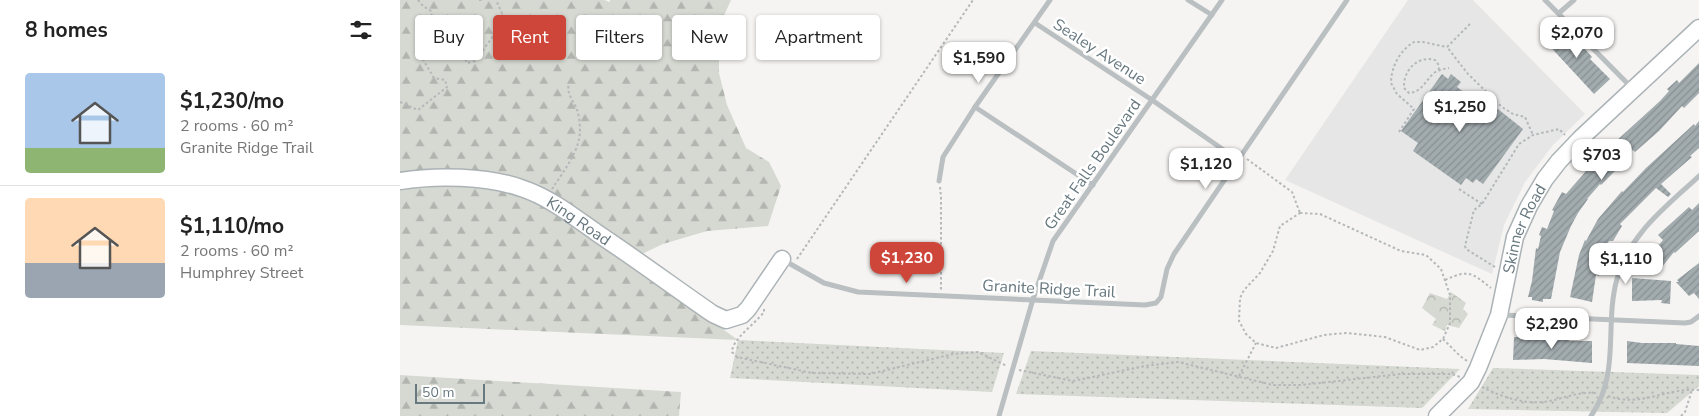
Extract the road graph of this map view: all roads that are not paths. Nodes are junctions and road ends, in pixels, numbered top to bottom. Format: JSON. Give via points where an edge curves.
{"nodes":[{"id":1,"x":1050,"y":0,"type":"edge"},
{"id":2,"x":1188,"y":0,"type":"edge"},
{"id":3,"x":1222,"y":0,"type":"edge"},
{"id":4,"x":1347,"y":0,"type":"edge"},
{"id":5,"x":1544,"y":0,"type":"edge"},
{"id":6,"x":1574,"y":0,"type":"edge"},
{"id":7,"x":1558,"y":13,"type":"junction"},
{"id":8,"x":1212,"y":15,"type":"junction"},
{"id":9,"x":1035,"y":23,"type":"junction"},
{"id":10,"x":1699,"y":28,"type":"edge"},
{"id":11,"x":1634,"y":89,"type":"junction"},
{"id":12,"x":1152,"y":100,"type":"junction"},
{"id":13,"x":975,"y":106,"type":"junction"},
{"id":14,"x":1238,"y":160,"type":"junction"},
{"id":15,"x":1699,"y":176,"type":"edge"},
{"id":16,"x":400,"y":181,"type":"edge"},
{"id":17,"x":939,"y":181,"type":"road end"},
{"id":18,"x":1093,"y":185,"type":"junction"},
{"id":19,"x":790,"y":259,"type":"joint"},
{"id":20,"x":1033,"y":299,"type":"junction"},
{"id":21,"x":1499,"y":315,"type":"junction"},
{"id":22,"x":1699,"y":316,"type":"edge"},
{"id":23,"x":1612,"y":320,"type":"junction"},
{"id":24,"x":999,"y":416,"type":"edge"},
{"id":25,"x":1437,"y":416,"type":"edge"},
{"id":26,"x":1591,"y":416,"type":"edge"}],
"edges":[{"from":1,"to":9,"type":"street"},
{"from":2,"to":8,"type":"street"},
{"from":3,"to":8,"type":"street","name":"Great Falls Boulevard"},
{"from":4,"to":14,"type":"street","name":"Granite Ridge Trail"},
{"from":5,"to":7,"type":"street"},
{"from":6,"to":7,"type":"street"},
{"from":7,"to":11,"type":"street"},
{"from":8,"to":12,"type":"street","name":"Great Falls Boulevard"},
{"from":9,"to":12,"type":"street","name":"Sealey Avenue"},
{"from":9,"to":13,"type":"street"},
{"from":10,"to":11,"type":"street","name":"Skinner Road"},
{"from":11,"to":21,"type":"street","name":"Skinner Road","via":[[1565,153],[1538,189],[1516,237]]},
{"from":12,"to":14,"type":"street"},
{"from":12,"to":18,"type":"street","name":"Great Falls Boulevard"},
{"from":13,"to":17,"type":"street","via":[[943,157]]},
{"from":13,"to":18,"type":"street"},
{"from":14,"to":20,"type":"street","name":"Granite Ridge Trail","via":[[1174,254],[1161,297],[1156,303]]},
{"from":15,"to":23,"type":"street","via":[[1649,222],[1631,245],[1617,280]]},
{"from":16,"to":19,"type":"street","name":"King Road","via":[[446,177],[501,182],[522,188],[546,199],[726,320],[748,309],[761,289]]},
{"from":18,"to":20,"type":"street","name":"Great Falls Boulevard","via":[[1053,241]]},
{"from":19,"to":20,"type":"street","name":"Granite Ridge Trail","via":[[824,283],[845,290]]},
{"from":20,"to":24,"type":"street","name":"Great Falls Boulevard"},
{"from":21,"to":23,"type":"street"},
{"from":21,"to":25,"type":"street","name":"Skinner Road","via":[[1474,375]]},
{"from":22,"to":23,"type":"street","via":[[1685,323]]},
{"from":23,"to":26,"type":"street","via":[[1610,365],[1603,394]]}]}
